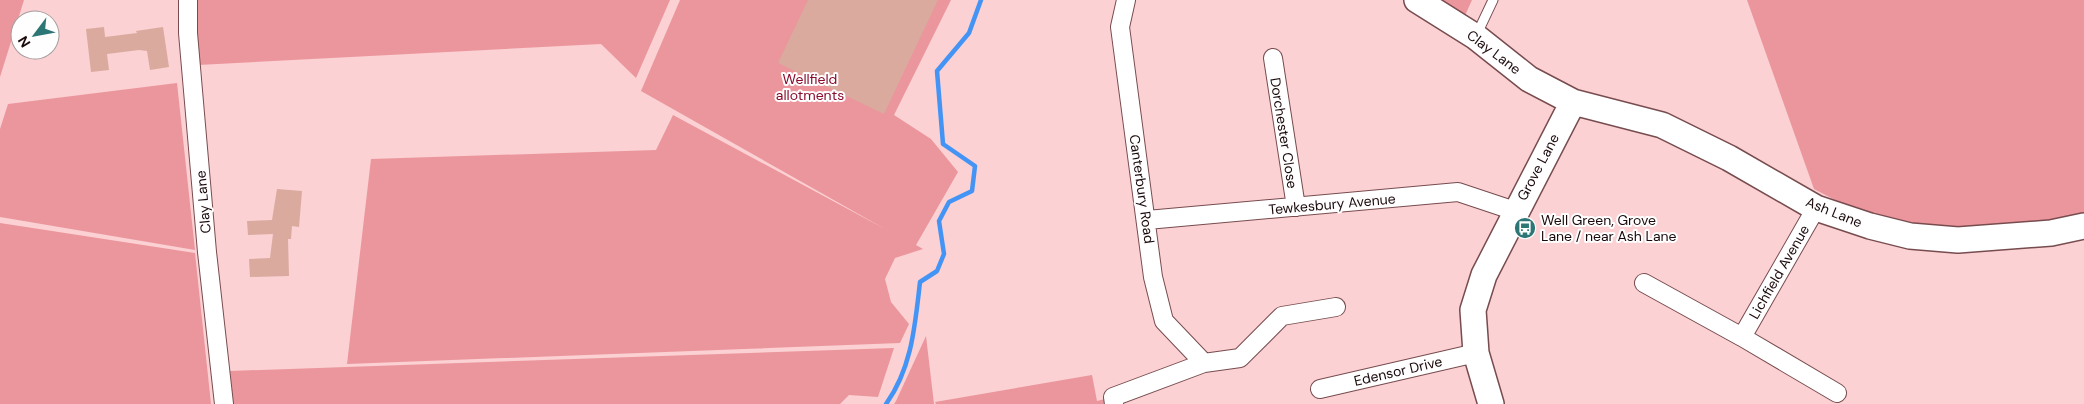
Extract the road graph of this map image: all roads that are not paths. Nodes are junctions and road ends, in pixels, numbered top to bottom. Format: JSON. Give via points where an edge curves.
{"nodes":[{"id":1,"x":188,"y":0,"type":"edge"},
{"id":2,"x":1126,"y":0,"type":"edge"},
{"id":3,"x":1417,"y":0,"type":"edge"},
{"id":4,"x":1492,"y":0,"type":"edge"},
{"id":5,"x":1476,"y":37,"type":"junction"},
{"id":6,"x":1273,"y":58,"type":"dead end"},
{"id":7,"x":1572,"y":102,"type":"junction"},
{"id":8,"x":1296,"y":207,"type":"junction"},
{"id":9,"x":1816,"y":208,"type":"junction"},
{"id":10,"x":1515,"y":211,"type":"junction"},
{"id":11,"x":1147,"y":220,"type":"junction"},
{"id":12,"x":2084,"y":226,"type":"edge"},
{"id":13,"x":1644,"y":283,"type":"dead end"},
{"id":14,"x":1336,"y":307,"type":"dead end"},
{"id":15,"x":1742,"y":337,"type":"junction"},
{"id":16,"x":1476,"y":353,"type":"junction"},
{"id":17,"x":1204,"y":363,"type":"junction"},
{"id":18,"x":1320,"y":389,"type":"dead end"},
{"id":19,"x":1837,"y":393,"type":"dead end"},
{"id":20,"x":224,"y":404,"type":"edge"},
{"id":21,"x":1114,"y":404,"type":"edge"},
{"id":22,"x":1491,"y":404,"type":"edge"}],
"edges":[{"from":1,"to":20,"type":"street","name":"Clay Lane","via":[[206,242]]},
{"from":2,"to":11,"type":"street","name":"Canterbury Road","via":[[1120,27]]},
{"from":3,"to":5,"type":"street","name":"Clay Lane"},
{"from":4,"to":5,"type":"lane"},
{"from":5,"to":7,"type":"street","name":"Clay Lane","via":[[1529,79]]},
{"from":6,"to":8,"type":"street","name":"Dorchester Close"},
{"from":7,"to":9,"type":"street","name":"Ash Lane","via":[[1662,125],[1729,158]]},
{"from":7,"to":10,"type":"street","name":"Grove Lane"},
{"from":8,"to":10,"type":"street","name":"Tewkesbury Avenue","via":[[1458,192]]},
{"from":8,"to":11,"type":"street","name":"Tewkesbury Avenue"},
{"from":9,"to":12,"type":"street","name":"Ash Lane","via":[[1910,236],[1958,240],[2051,233]]},
{"from":9,"to":15,"type":"street","name":"Lichfield Avenue"},
{"from":10,"to":16,"type":"street","name":"Grove Lane","via":[[1484,275],[1473,310]]},
{"from":11,"to":17,"type":"street","name":"Canterbury Road","via":[[1153,277],[1164,321]]},
{"from":13,"to":15,"type":"street"},
{"from":14,"to":17,"type":"street","via":[[1282,316],[1240,358]]},
{"from":15,"to":19,"type":"street"},
{"from":16,"to":18,"type":"street","name":"Edensor Drive"},
{"from":16,"to":22,"type":"street","name":"Grove Lane"},
{"from":17,"to":21,"type":"street","via":[[1113,397]]}]}
